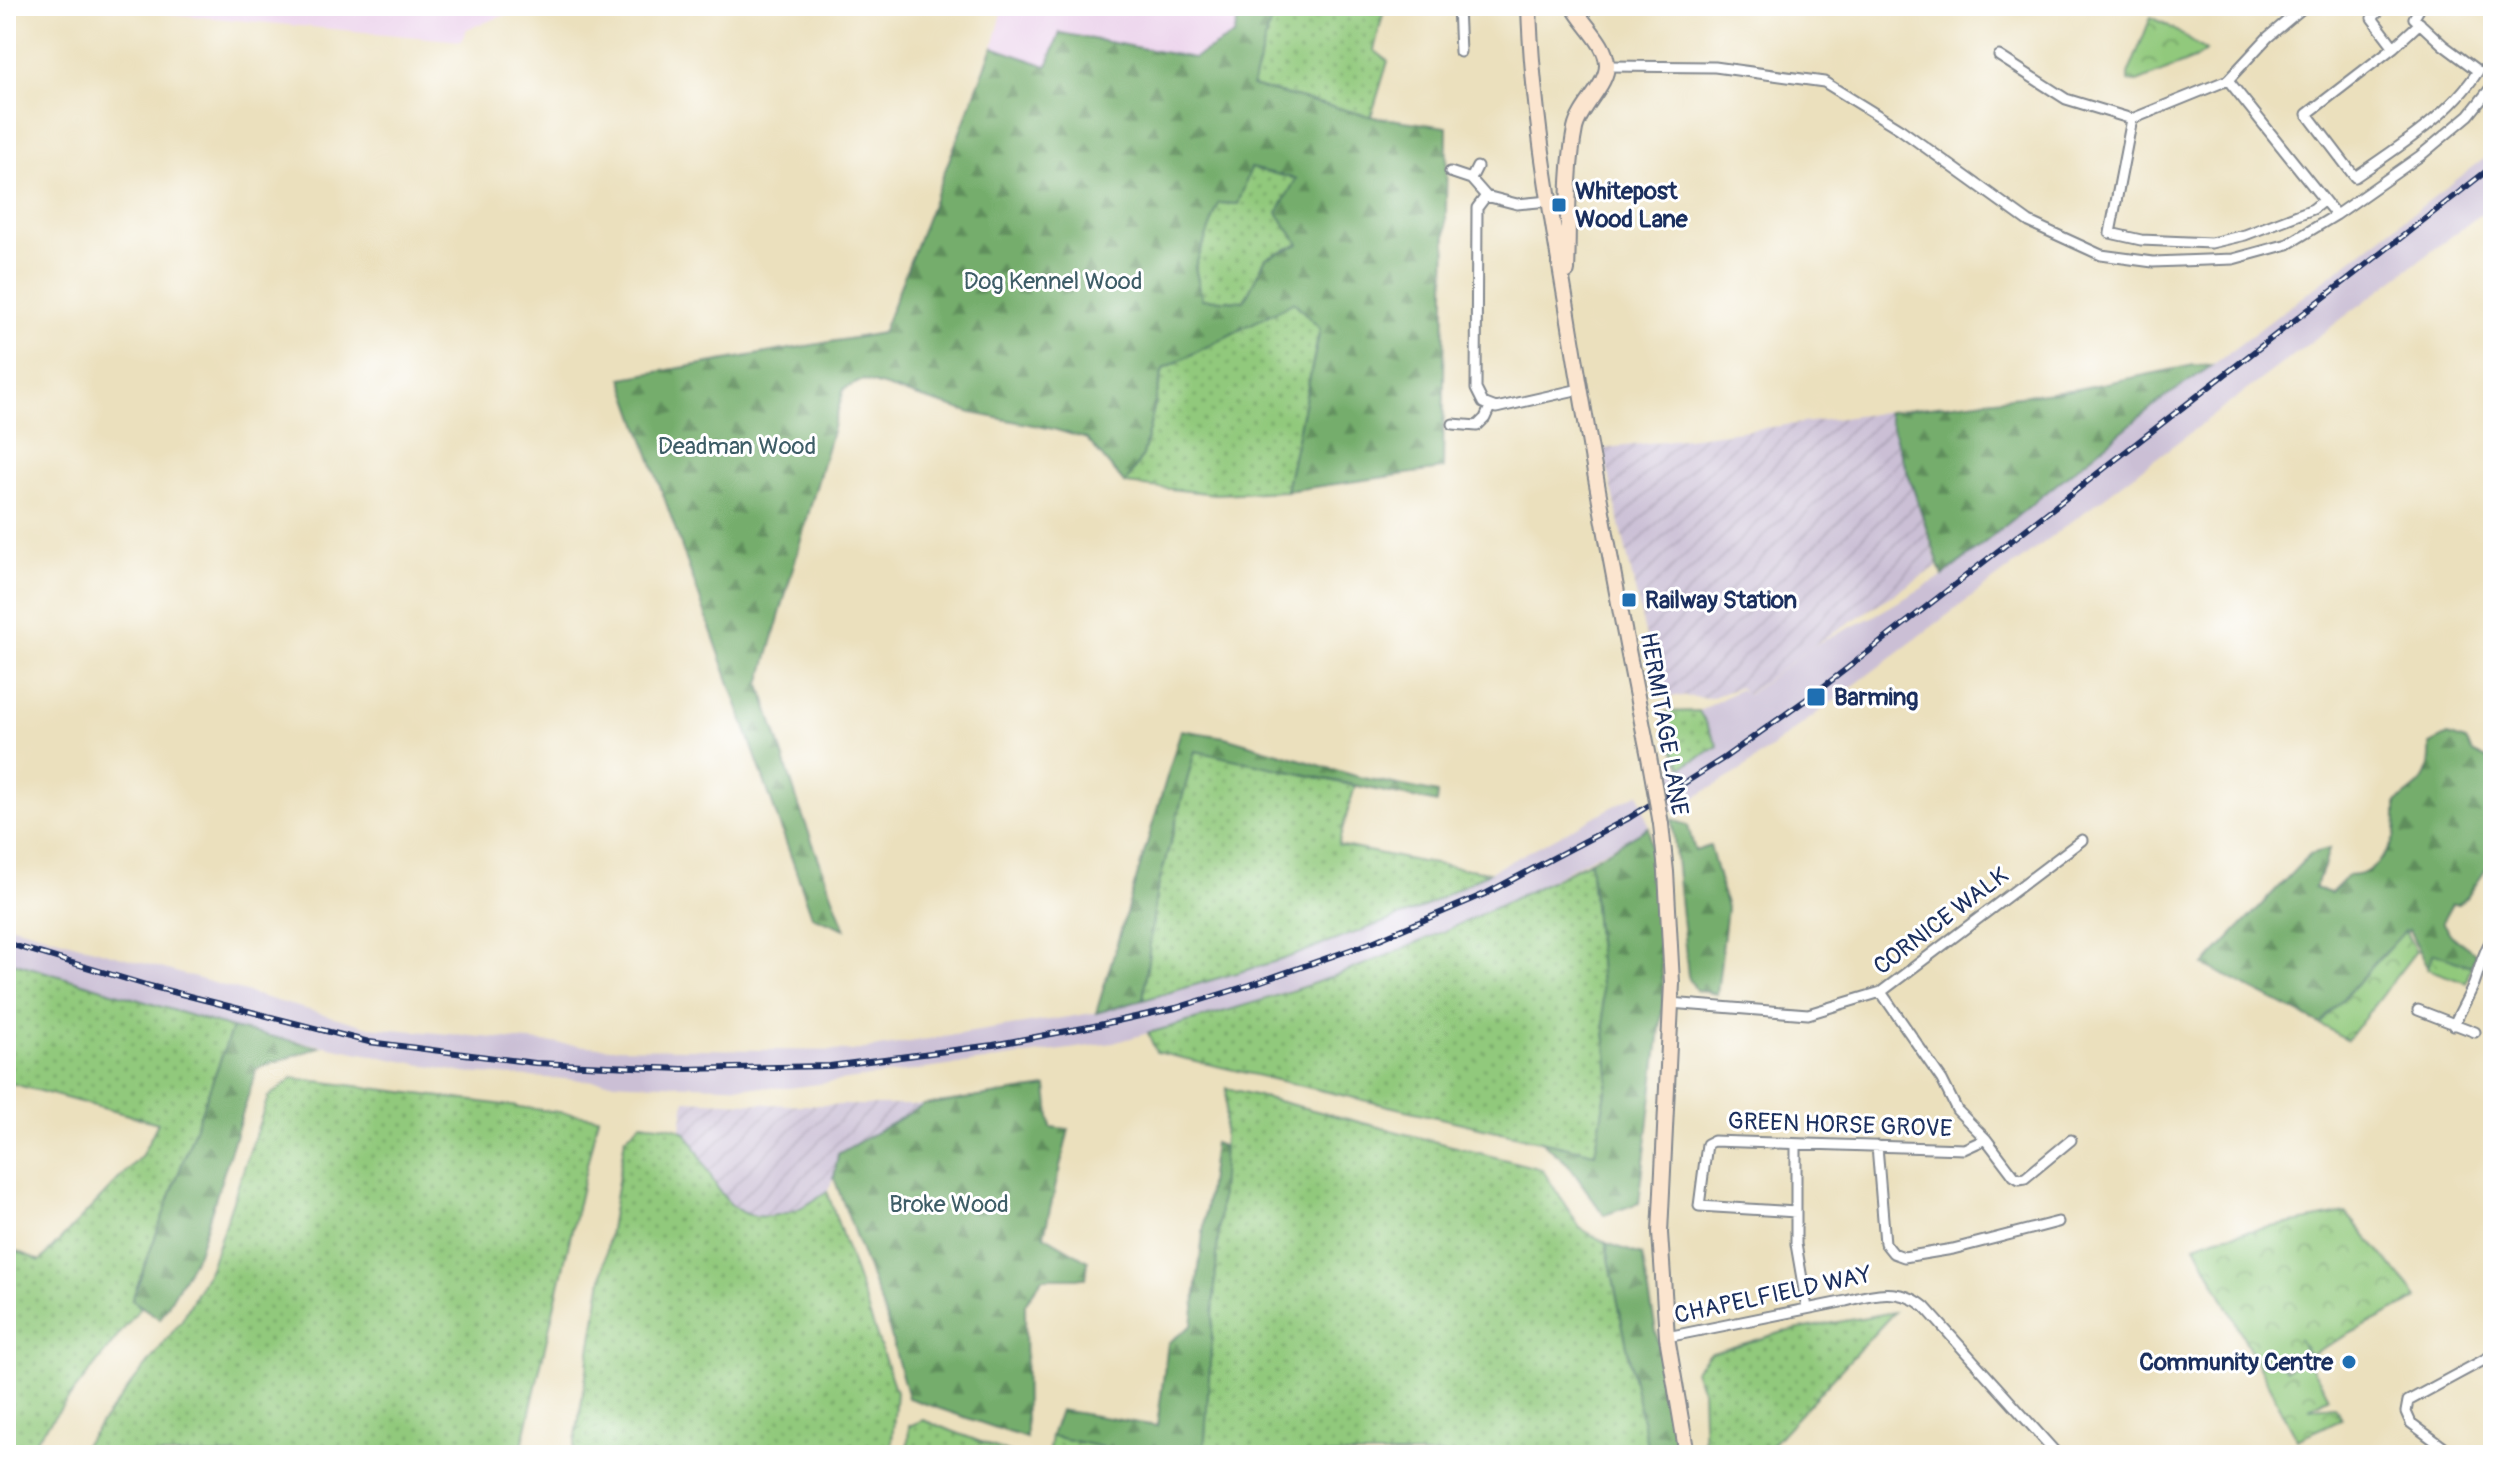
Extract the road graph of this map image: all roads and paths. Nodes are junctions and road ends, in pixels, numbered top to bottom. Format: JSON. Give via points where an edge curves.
{"nodes":[{"id":1,"x":1458,"y":6,"type":"edge"},
{"id":2,"x":1529,"y":6,"type":"edge"},
{"id":3,"x":1573,"y":6,"type":"edge"},
{"id":4,"x":2305,"y":6,"type":"edge"},
{"id":5,"x":2384,"y":6,"type":"edge"},
{"id":6,"x":2421,"y":6,"type":"edge"},
{"id":7,"x":2417,"y":20,"type":"junction"},
{"id":8,"x":2394,"y":47,"type":"junction"},
{"id":9,"x":1460,"y":52,"type":"dead end"},
{"id":10,"x":1999,"y":56,"type":"dead end"},
{"id":11,"x":1607,"y":66,"type":"junction"},
{"id":12,"x":2228,"y":80,"type":"junction"},
{"id":13,"x":2493,"y":85,"type":"edge"},
{"id":14,"x":2132,"y":119,"type":"junction"},
{"id":15,"x":1477,"y":167,"type":"dead end"},
{"id":16,"x":1450,"y":172,"type":"dead end"},
{"id":17,"x":1471,"y":179,"type":"junction"},
{"id":18,"x":1486,"y":196,"type":"junction"},
{"id":19,"x":2324,"y":200,"type":"junction"},
{"id":20,"x":1549,"y":201,"type":"junction"},
{"id":21,"x":2336,"y":215,"type":"junction"},
{"id":22,"x":1566,"y":307,"type":"junction"},
{"id":23,"x":1580,"y":389,"type":"junction"},
{"id":24,"x":1490,"y":407,"type":"junction"},
{"id":25,"x":1453,"y":424,"type":"dead end"},
{"id":26,"x":2082,"y":840,"type":"dead end"},
{"id":27,"x":2493,"y":937,"type":"edge"},
{"id":28,"x":1881,"y":992,"type":"junction"},
{"id":29,"x":1670,"y":1003,"type":"junction"},
{"id":30,"x":2418,"y":1010,"type":"dead end"},
{"id":31,"x":2454,"y":1025,"type":"junction"},
{"id":32,"x":2475,"y":1032,"type":"dead end"},
{"id":33,"x":1986,"y":1139,"type":"junction"},
{"id":34,"x":2071,"y":1140,"type":"dead end"},
{"id":35,"x":1796,"y":1144,"type":"junction"},
{"id":36,"x":1877,"y":1146,"type":"junction"},
{"id":37,"x":1796,"y":1212,"type":"junction"},
{"id":38,"x":2058,"y":1222,"type":"dead end"},
{"id":39,"x":1807,"y":1308,"type":"junction"},
{"id":40,"x":1667,"y":1337,"type":"junction"},
{"id":41,"x":2493,"y":1355,"type":"edge"},
{"id":42,"x":1687,"y":1455,"type":"edge"},
{"id":43,"x":2058,"y":1455,"type":"edge"},
{"id":44,"x":2454,"y":1455,"type":"edge"}],
"edges":[{"from":1,"to":9,"type":"street"},
{"from":2,"to":20,"type":"main road","name":"HERMITAGE LANE","via":[[1531,67]]},
{"from":3,"to":11,"type":"main road","via":[[1604,51]]},
{"from":4,"to":12,"type":"street"},
{"from":5,"to":8,"type":"street","via":[[2372,18]]},
{"from":6,"to":7,"type":"street"},
{"from":7,"to":8,"type":"street"},
{"from":7,"to":8,"type":"street","via":[[2478,71],[2468,87],[2412,138],[2355,177],[2307,114]]},
{"from":10,"to":14,"type":"street","via":[[2066,99]]},
{"from":11,"to":21,"type":"street","via":[[1715,67],[1824,82],[1900,129],[2029,222],[2101,255],[2153,262],[2233,259],[2288,244]]},
{"from":11,"to":22,"type":"main road","via":[[1576,127]]},
{"from":12,"to":14,"type":"street"},
{"from":12,"to":19,"type":"street"},
{"from":13,"to":21,"type":"street","via":[[2457,126]]},
{"from":14,"to":19,"type":"street","via":[[2110,233],[2211,243],[2259,230]]},
{"from":15,"to":17,"type":"street"},
{"from":16,"to":17,"type":"street"},
{"from":17,"to":18,"type":"street"},
{"from":18,"to":20,"type":"street","via":[[1517,204]]},
{"from":18,"to":24,"type":"street","via":[[1476,212],[1476,389]]},
{"from":19,"to":21,"type":"street"},
{"from":20,"to":22,"type":"main road","name":"HERMITAGE LANE"},
{"from":22,"to":23,"type":"main road","name":"HERMITAGE LANE"},
{"from":23,"to":24,"type":"street"},
{"from":23,"to":29,"type":"main road","name":"HERMITAGE LANE","bridge":true,"via":[[1661,824]]},
{"from":24,"to":25,"type":"street","via":[[1477,426]]},
{"from":26,"to":28,"type":"street","name":"CORNICE WALK"},
{"from":27,"to":31,"type":"street"},
{"from":28,"to":29,"type":"street","name":"CORNICE WALK","via":[[1808,1014]]},
{"from":28,"to":33,"type":"street","via":[[1957,1110]]},
{"from":29,"to":40,"type":"main road","name":"HERMITAGE LANE","via":[[1660,1233]]},
{"from":30,"to":31,"type":"street"},
{"from":31,"to":32,"type":"street"},
{"from":33,"to":34,"type":"street","via":[[2019,1179]]},
{"from":33,"to":36,"type":"street","name":"GREEN HORSE GROVE","via":[[1964,1149]]},
{"from":35,"to":36,"type":"street","name":"GREEN HORSE GROVE"},
{"from":35,"to":37,"type":"street"},
{"from":35,"to":37,"type":"street","name":"GREEN HORSE GROVE","via":[[1707,1144],[1699,1206]]},
{"from":36,"to":38,"type":"street","via":[[1885,1243],[1893,1253],[1904,1257],[1953,1249]]},
{"from":37,"to":39,"type":"street"},
{"from":39,"to":40,"type":"street","name":"CHAPELFIELD WAY"},
{"from":39,"to":43,"type":"street","name":"CHAPELFIELD WAY","via":[[1875,1293],[1918,1301]]},
{"from":40,"to":42,"type":"main road","name":"HERMITAGE LANE"},
{"from":41,"to":44,"type":"street","via":[[2408,1401],[2411,1423]]}]}
